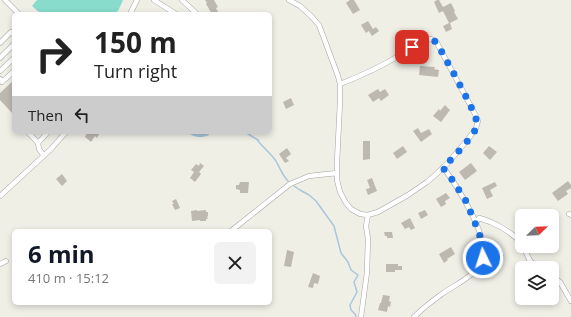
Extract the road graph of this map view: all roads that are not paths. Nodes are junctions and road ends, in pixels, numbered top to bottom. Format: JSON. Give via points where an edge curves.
{"nodes":[{"id":1,"x":137,"y":0,"type":"edge"},
{"id":2,"x":154,"y":0,"type":"edge"},
{"id":3,"x":182,"y":0,"type":"edge"},
{"id":4,"x":289,"y":0,"type":"edge"},
{"id":5,"x":8,"y":1,"type":"edge"},
{"id":6,"x":16,"y":12,"type":"edge"},
{"id":7,"x":131,"y":12,"type":"edge"},
{"id":8,"x":173,"y":12,"type":"edge"},
{"id":9,"x":195,"y":12,"type":"edge"},
{"id":10,"x":12,"y":33,"type":"edge"},
{"id":11,"x":0,"y":43,"type":"edge"},
{"id":12,"x":12,"y":46,"type":"edge"},
{"id":13,"x":0,"y":58,"type":"edge"},
{"id":14,"x":12,"y":60,"type":"edge"},
{"id":15,"x":0,"y":71,"type":"edge"},
{"id":16,"x":12,"y":73,"type":"edge"},
{"id":17,"x":0,"y":80,"type":"edge"},
{"id":18,"x":340,"y":84,"type":"junction"},
{"id":19,"x":30,"y":134,"type":"edge"},
{"id":20,"x":44,"y":134,"type":"edge"},
{"id":21,"x":64,"y":134,"type":"edge"},
{"id":22,"x":38,"y":143,"type":"junction"},
{"id":23,"x":44,"y":156,"type":"junction"},
{"id":24,"x":443,"y":168,"type":"junction"},
{"id":25,"x":337,"y":173,"type":"junction"},
{"id":26,"x":0,"y":196,"type":"edge"},
{"id":27,"x":368,"y":215,"type":"junction"},
{"id":28,"x":476,"y":224,"type":"junction"},
{"id":29,"x":234,"y":229,"type":"edge"},
{"id":30,"x":515,"y":237,"type":"edge"},
{"id":31,"x":6,"y":261,"type":"dead end"},
{"id":32,"x":0,"y":264,"type":"edge"},
{"id":33,"x":559,"y":281,"type":"edge"},
{"id":34,"x":571,"y":301,"type":"edge"},
{"id":35,"x":361,"y":317,"type":"edge"},
{"id":36,"x":414,"y":317,"type":"edge"}],
"edges":[{"from":1,"to":7,"type":"street"},
{"from":2,"to":8,"type":"street"},
{"from":3,"to":9,"type":"street"},
{"from":4,"to":18,"type":"street","via":[[300,6],[319,25]]},
{"from":5,"to":6,"type":"street"},
{"from":10,"to":11,"type":"street"},
{"from":12,"to":13,"type":"street"},
{"from":14,"to":15,"type":"street"},
{"from":16,"to":17,"type":"street","via":[[2,82]]},
{"from":18,"to":24,"type":"street","via":[[401,54],[422,40],[437,43],[478,121],[470,138]]},
{"from":18,"to":25,"type":"street"},
{"from":19,"to":22,"type":"street"},
{"from":20,"to":22,"type":"street"},
{"from":21,"to":23,"type":"street"},
{"from":22,"to":23,"type":"street"},
{"from":23,"to":26,"type":"street"},
{"from":24,"to":27,"type":"street","via":[[408,195]]},
{"from":24,"to":28,"type":"street","via":[[463,197]]},
{"from":25,"to":27,"type":"street","via":[[340,192],[346,203],[356,212]]},
{"from":25,"to":29,"type":"street","via":[[309,176],[290,184]]},
{"from":27,"to":35,"type":"street","via":[[368,272]]},
{"from":28,"to":30,"type":"street","via":[[479,218],[488,220]]},
{"from":28,"to":36,"type":"street","via":[[483,246],[483,258],[478,267],[466,279],[443,293]]},
{"from":31,"to":32,"type":"street"},
{"from":33,"to":34,"type":"street"}]}
